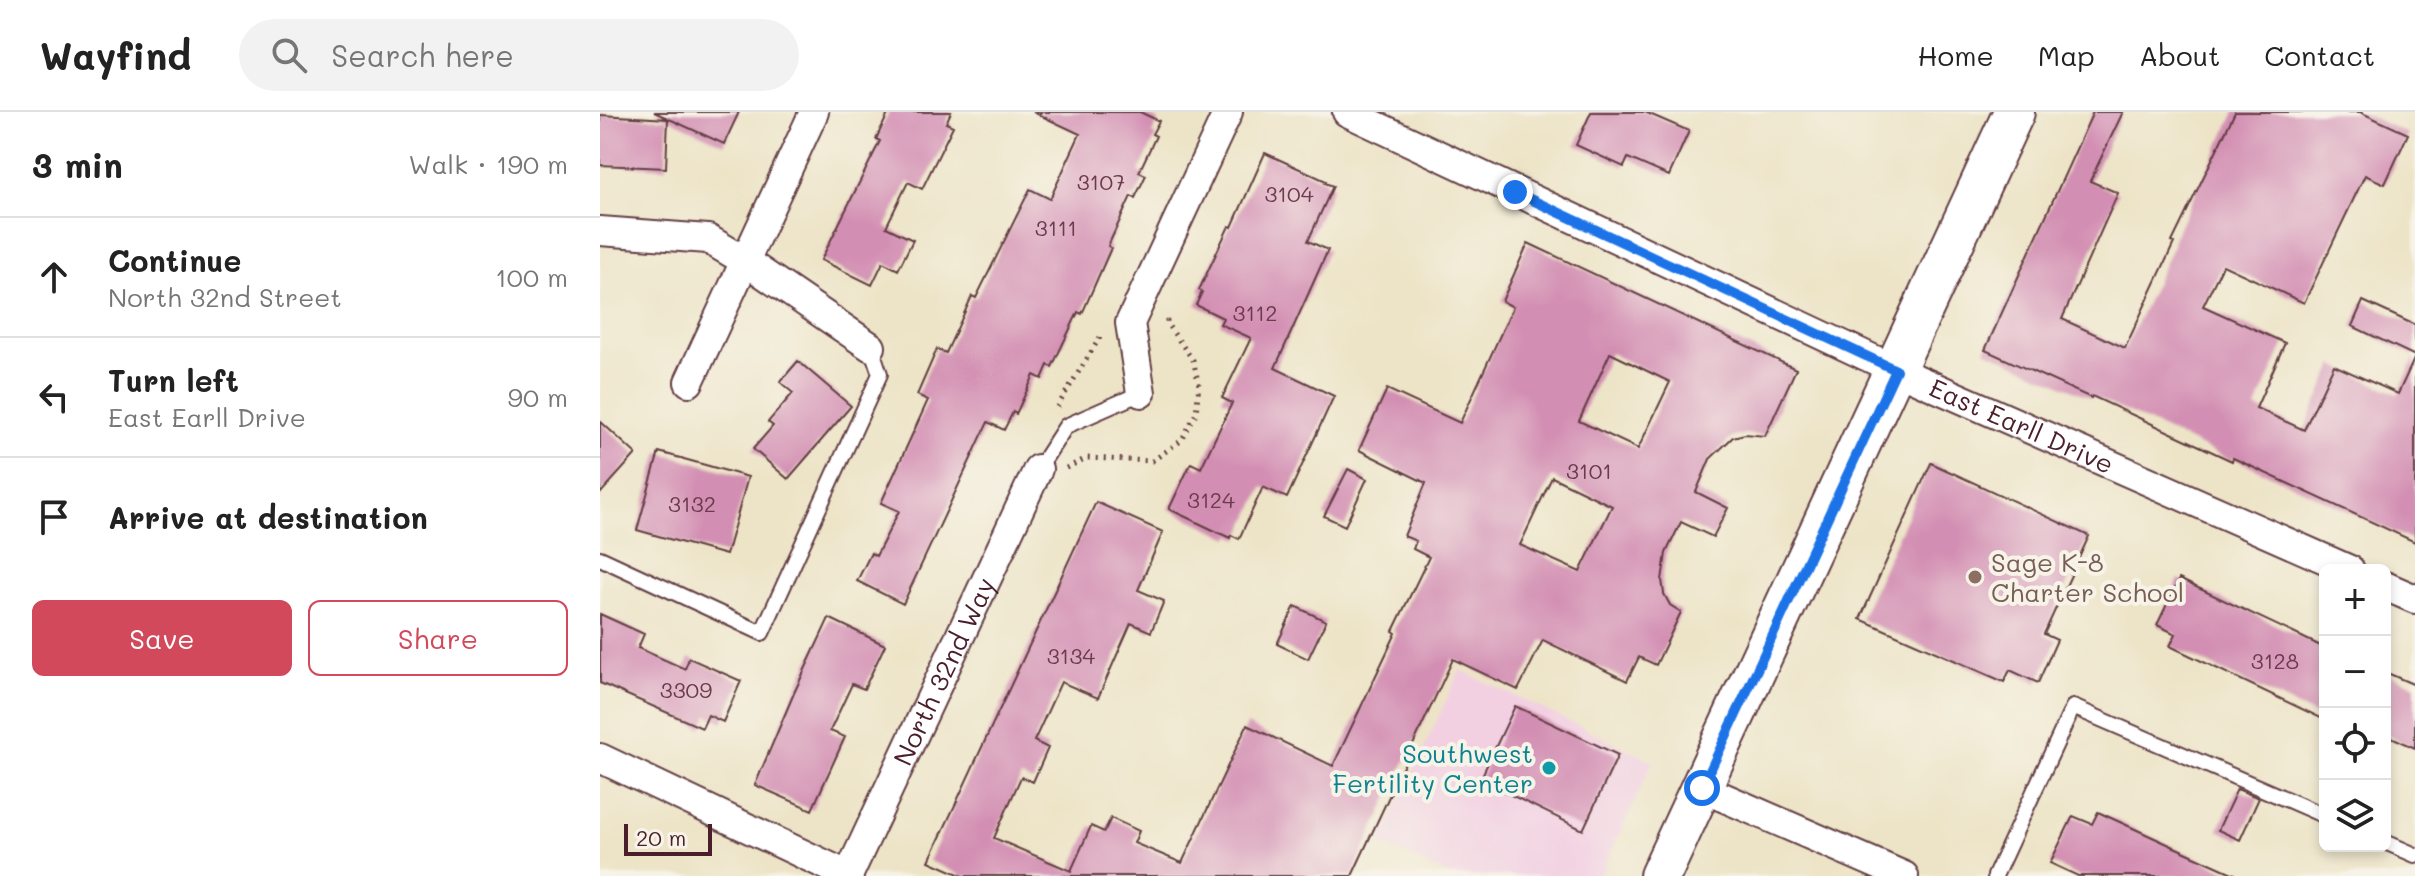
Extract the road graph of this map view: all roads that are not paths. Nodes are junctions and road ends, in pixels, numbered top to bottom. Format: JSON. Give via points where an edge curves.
{"nodes":[{"id":1,"x":814,"y":112,"type":"edge"},
{"id":2,"x":1228,"y":112,"type":"edge"},
{"id":3,"x":1347,"y":112,"type":"edge"},
{"id":4,"x":2014,"y":112,"type":"edge"},
{"id":5,"x":600,"y":231,"type":"edge"},
{"id":6,"x":745,"y":261,"type":"junction"},
{"id":7,"x":871,"y":347,"type":"joint"},
{"id":8,"x":1896,"y":370,"type":"junction"},
{"id":9,"x":689,"y":382,"type":"dead end"},
{"id":10,"x":1141,"y":393,"type":"joint"},
{"id":11,"x":1038,"y":469,"type":"joint"},
{"id":12,"x":600,"y":558,"type":"edge"},
{"id":13,"x":2336,"y":564,"type":"edge"},
{"id":14,"x":2391,"y":589,"type":"edge"},
{"id":15,"x":2415,"y":599,"type":"edge"},
{"id":16,"x":600,"y":758,"type":"edge"},
{"id":17,"x":1702,"y":788,"type":"junction"},
{"id":18,"x":2319,"y":813,"type":"edge"},
{"id":19,"x":2391,"y":845,"type":"edge"},
{"id":20,"x":2415,"y":855,"type":"edge"},
{"id":21,"x":849,"y":876,"type":"edge"},
{"id":22,"x":1660,"y":876,"type":"edge"},
{"id":23,"x":1904,"y":876,"type":"edge"},
{"id":24,"x":1995,"y":876,"type":"edge"}],
"edges":[{"from":1,"to":6,"type":"street"},
{"from":2,"to":10,"type":"street","via":[[1130,323]]},
{"from":3,"to":8,"type":"street","name":"East Earll Drive"},
{"from":4,"to":8,"type":"main road"},
{"from":5,"to":6,"type":"street","via":[[708,239]]},
{"from":6,"to":7,"type":"street"},
{"from":6,"to":9,"type":"street"},
{"from":7,"to":12,"type":"lane","via":[[880,374],[762,633]]},
{"from":8,"to":13,"type":"street","name":"East Earll Drive"},
{"from":8,"to":17,"type":"main road"},
{"from":10,"to":11,"type":"lane","via":[[1066,426]]},
{"from":11,"to":21,"type":"street","name":"North 32nd Way"},
{"from":14,"to":15,"type":"street"},
{"from":16,"to":21,"type":"street"},
{"from":17,"to":22,"type":"main road"},
{"from":17,"to":23,"type":"street"},
{"from":18,"to":24,"type":"lane","via":[[2073,707]]},
{"from":19,"to":20,"type":"lane"}]}
